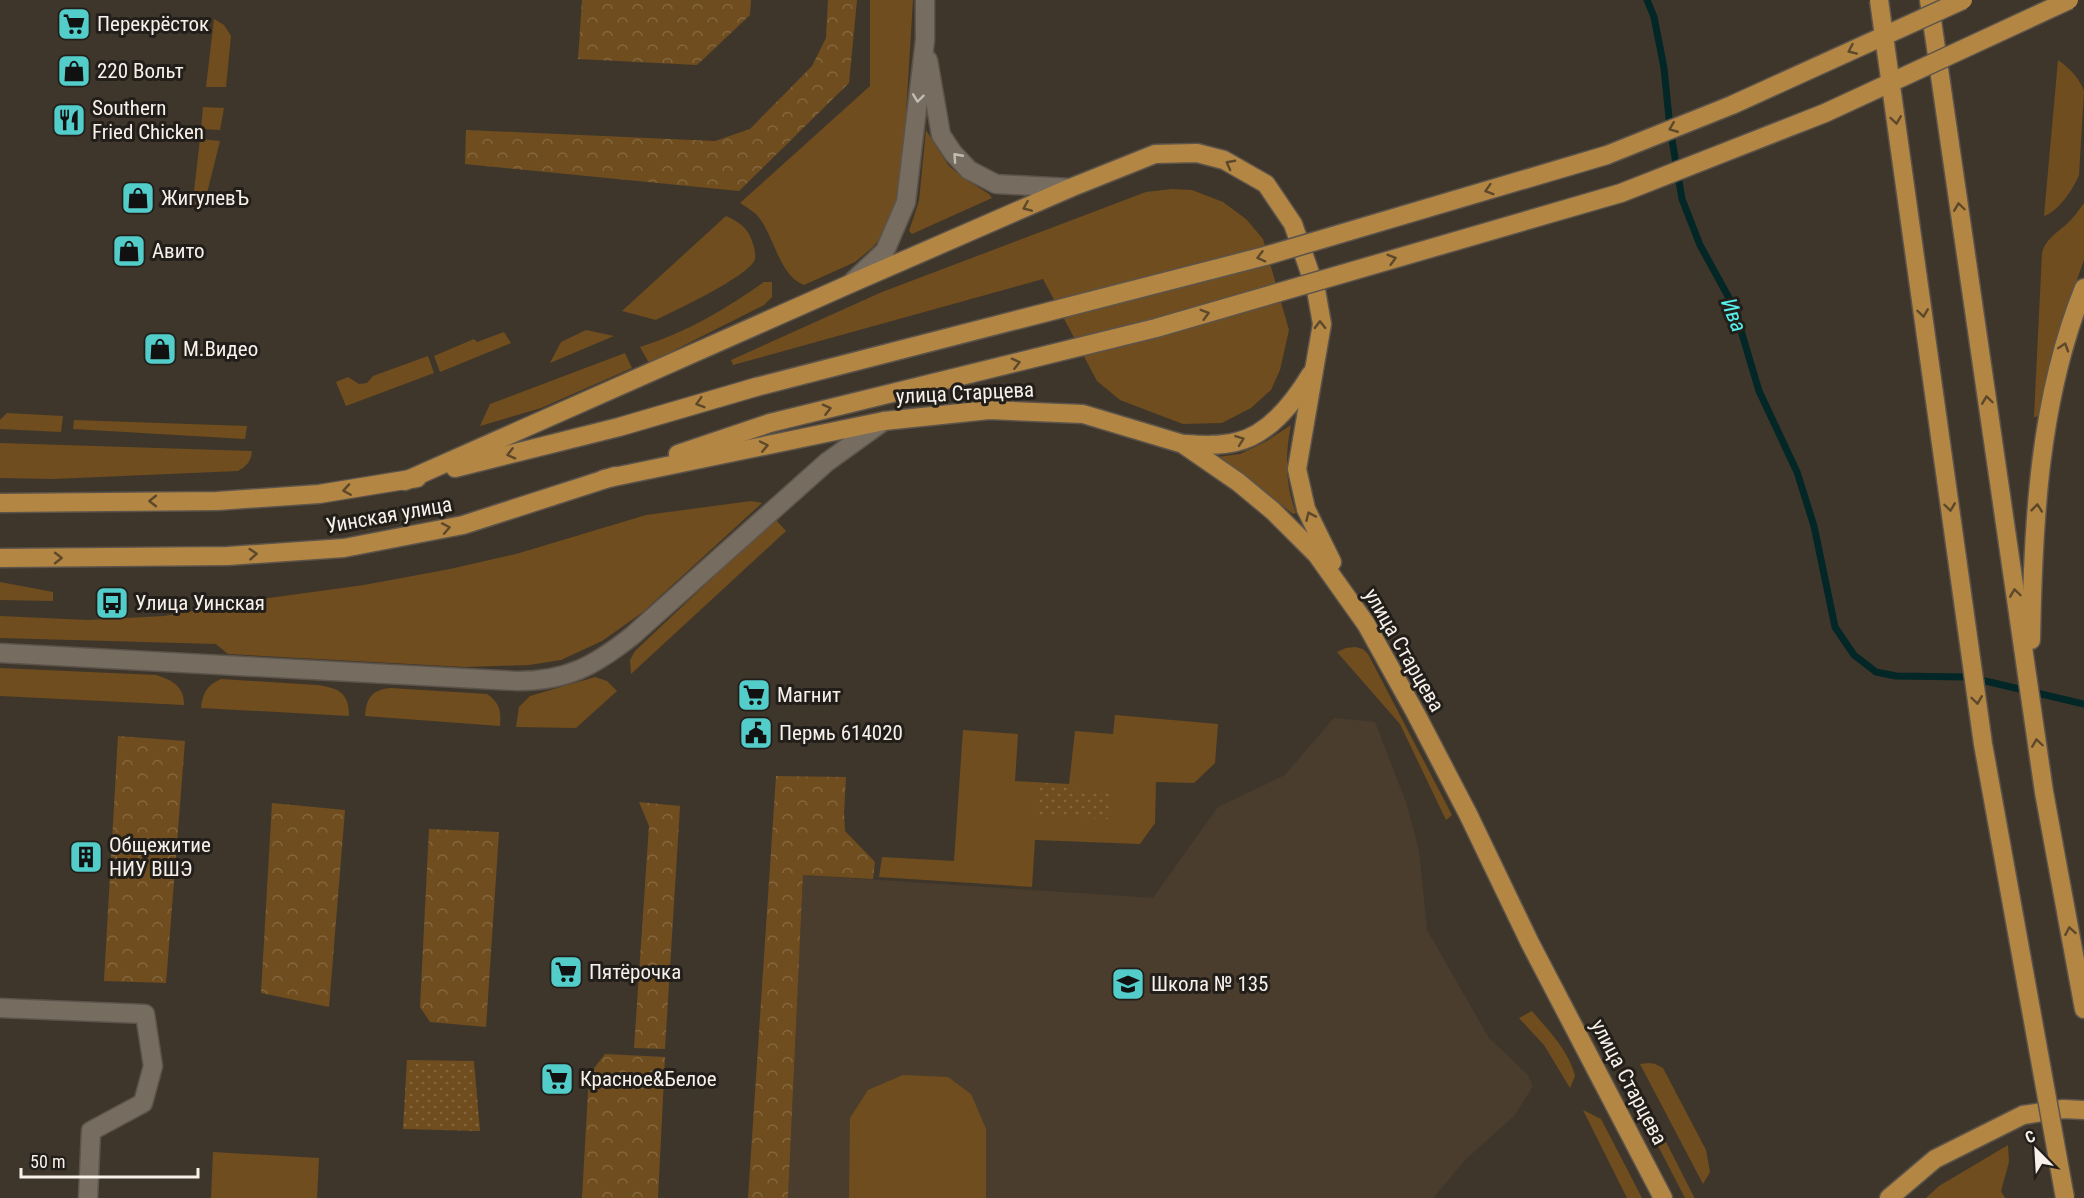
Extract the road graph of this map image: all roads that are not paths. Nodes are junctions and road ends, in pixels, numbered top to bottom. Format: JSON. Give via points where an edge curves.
{"nodes":[{"id":1,"x":925,"y":0,"type":"edge"},
{"id":2,"x":1879,"y":0,"type":"edge"},
{"id":3,"x":1929,"y":0,"type":"edge"},
{"id":4,"x":1963,"y":0,"type":"edge"},
{"id":5,"x":2069,"y":0,"type":"edge"},
{"id":6,"x":925,"y":40,"type":"junction"},
{"id":7,"x":1070,"y":188,"type":"junction"},
{"id":8,"x":852,"y":283,"type":"junction"},
{"id":9,"x":2084,"y":288,"type":"edge"},
{"id":10,"x":1314,"y":368,"type":"junction"},
{"id":11,"x":884,"y":421,"type":"junction"},
{"id":12,"x":1183,"y":444,"type":"junction"},
{"id":13,"x":604,"y":479,"type":"junction"},
{"id":14,"x":405,"y":481,"type":"junction"},
{"id":15,"x":0,"y":503,"type":"edge"},
{"id":16,"x":0,"y":558,"type":"edge"},
{"id":17,"x":1366,"y":624,"type":"junction"},
{"id":18,"x":0,"y":652,"type":"edge"},
{"id":19,"x":2030,"y":693,"type":"junction"},
{"id":20,"x":0,"y":1008,"type":"edge"},
{"id":21,"x":2084,"y":1009,"type":"edge"},
{"id":22,"x":2084,"y":1110,"type":"edge"},
{"id":23,"x":88,"y":1198,"type":"edge"},
{"id":24,"x":1664,"y":1198,"type":"edge"},
{"id":25,"x":1889,"y":1198,"type":"edge"},
{"id":26,"x":2065,"y":1198,"type":"edge"}],
"edges":[{"from":1,"to":6,"type":"street"},
{"from":2,"to":26,"type":"main road","one_way":true,"bridge":true,"via":[[1983,744]]},
{"from":19,"to":3,"type":"main road","one_way":true,"bridge":true},
{"from":4,"to":14,"type":"main road","name":"Уинская улица","one_way":true,"bridge":true,"via":[[1732,105],[1607,154],[1265,256]]},
{"from":13,"to":5,"type":"main road","name":"Уинская улица","one_way":true,"bridge":true,"via":[[770,423],[1156,328],[1621,192],[1825,113]]},
{"from":7,"to":6,"type":"street","one_way":true,"via":[[996,184],[969,170],[941,135]]},
{"from":6,"to":8,"type":"street","one_way":true,"via":[[906,202],[885,251]]},
{"from":7,"to":8,"type":"main road","one_way":true},
{"from":10,"to":7,"type":"main road","one_way":true,"via":[[1322,324],[1316,290],[1293,224],[1266,184],[1224,160],[1197,153],[1155,154]]},
{"from":8,"to":14,"type":"main road"},
{"from":19,"to":9,"type":"main road","one_way":true,"via":[[2036,510],[2060,360]]},
{"from":12,"to":10,"type":"main road","one_way":true,"via":[[1211,446],[1238,442],[1264,429],[1301,391]]},
{"from":17,"to":10,"type":"main road","one_way":true,"via":[[1306,509],[1299,479],[1300,447]]},
{"from":11,"to":12,"type":"main road","name":"улица Старцева","via":[[989,410],[1083,414]]},
{"from":13,"to":11,"type":"main road","name":"улица Старцева","one_way":true},
{"from":11,"to":18,"type":"street","via":[[827,462],[605,658],[561,677],[517,681]]},
{"from":12,"to":17,"type":"main road","name":"улица Старцева","via":[[1273,511],[1317,555]]},
{"from":16,"to":13,"type":"main road","name":"Уинская улица","one_way":true,"via":[[228,556],[344,548],[463,525]]},
{"from":14,"to":15,"type":"main road","name":"Уинская улица","one_way":true,"via":[[319,494],[217,501]]},
{"from":17,"to":24,"type":"main road","name":"улица Старцева","via":[[1422,724],[1530,943]]},
{"from":21,"to":19,"type":"main road","one_way":true},
{"from":20,"to":23,"type":"street","via":[[145,1014],[153,1066],[143,1102],[91,1131]]},
{"from":22,"to":25,"type":"main road","via":[[2023,1115],[1935,1159]]}]}
